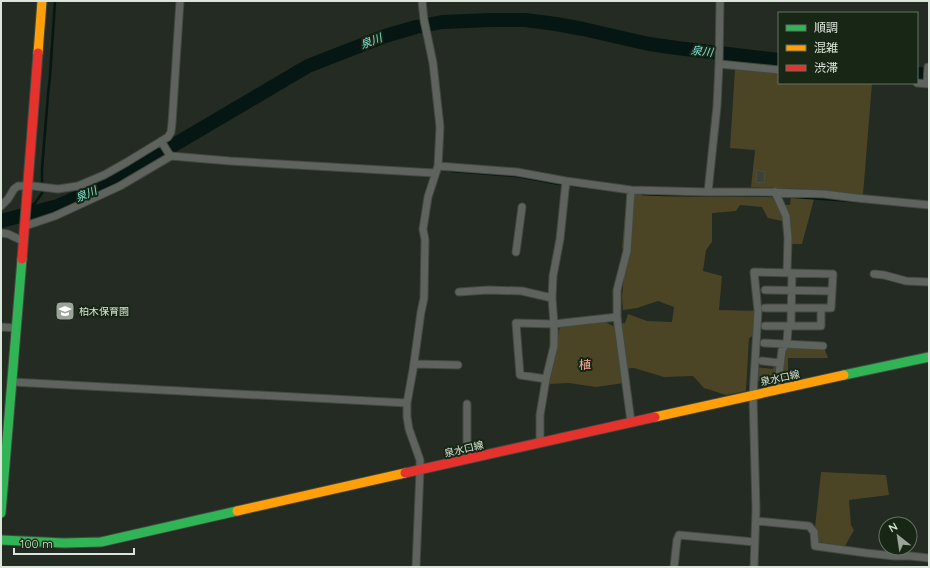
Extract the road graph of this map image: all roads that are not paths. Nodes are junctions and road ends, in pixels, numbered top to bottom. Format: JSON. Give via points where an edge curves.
{"nodes":[{"id":1,"x":42,"y":1,"type":"edge"},
{"id":2,"x":180,"y":1,"type":"edge"},
{"id":3,"x":422,"y":1,"type":"edge"},
{"id":4,"x":720,"y":1,"type":"edge"},
{"id":5,"x":719,"y":61,"type":"junction"},
{"id":6,"x":929,"y":67,"type":"edge"},
{"id":7,"x":778,"y":70,"type":"edge"},
{"id":8,"x":918,"y":83,"type":"edge"},
{"id":9,"x":928,"y":84,"type":"edge"},
{"id":10,"x":162,"y":143,"type":"junction"},
{"id":11,"x":170,"y":155,"type":"junction"},
{"id":12,"x":437,"y":169,"type":"junction"},
{"id":13,"x":566,"y":181,"type":"junction"},
{"id":14,"x":28,"y":186,"type":"junction"},
{"id":15,"x":631,"y":190,"type":"junction"},
{"id":16,"x":708,"y":192,"type":"junction"},
{"id":17,"x":774,"y":192,"type":"junction"},
{"id":18,"x":929,"y":205,"type":"edge"},
{"id":19,"x":1,"y":206,"type":"edge"},
{"id":20,"x":522,"y":207,"type":"dead end"},
{"id":21,"x":25,"y":224,"type":"junction"},
{"id":22,"x":1,"y":233,"type":"edge"},
{"id":23,"x":23,"y":241,"type":"junction"},
{"id":24,"x":516,"y":252,"type":"dead end"},
{"id":25,"x":789,"y":273,"type":"junction"},
{"id":26,"x":874,"y":274,"type":"dead end"},
{"id":27,"x":929,"y":282,"type":"edge"},
{"id":28,"x":765,"y":290,"type":"dead end"},
{"id":29,"x":792,"y":290,"type":"junction"},
{"id":30,"x":832,"y":291,"type":"junction"},
{"id":31,"x":459,"y":292,"type":"dead end"},
{"id":32,"x":552,"y":298,"type":"junction"},
{"id":33,"x":765,"y":308,"type":"dead end"},
{"id":34,"x":791,"y":308,"type":"junction"},
{"id":35,"x":821,"y":308,"type":"junction"},
{"id":36,"x":617,"y":317,"type":"junction"},
{"id":37,"x":554,"y":324,"type":"junction"},
{"id":38,"x":765,"y":326,"type":"dead end"},
{"id":39,"x":789,"y":326,"type":"junction"},
{"id":40,"x":1,"y":327,"type":"edge"},
{"id":41,"x":16,"y":328,"type":"junction"},
{"id":42,"x":764,"y":344,"type":"dead end"},
{"id":43,"x":786,"y":344,"type":"junction"},
{"id":44,"x":824,"y":346,"type":"dead end"},
{"id":45,"x":929,"y":357,"type":"edge"},
{"id":46,"x":762,"y":361,"type":"dead end"},
{"id":47,"x":780,"y":363,"type":"junction"},
{"id":48,"x":414,"y":364,"type":"junction"},
{"id":49,"x":458,"y":365,"type":"dead end"},
{"id":50,"x":546,"y":379,"type":"junction"},
{"id":51,"x":12,"y":382,"type":"junction"},
{"id":52,"x":777,"y":390,"type":"junction"},
{"id":53,"x":753,"y":396,"type":"junction"},
{"id":54,"x":407,"y":403,"type":"junction"},
{"id":55,"x":467,"y":404,"type":"dead end"},
{"id":56,"x":631,"y":422,"type":"junction"},
{"id":57,"x":540,"y":443,"type":"junction"},
{"id":58,"x":467,"y":459,"type":"junction"},
{"id":59,"x":420,"y":470,"type":"junction"},
{"id":60,"x":1,"y":513,"type":"edge"},
{"id":61,"x":756,"y":521,"type":"junction"},
{"id":62,"x":1,"y":540,"type":"edge"},
{"id":63,"x":755,"y":542,"type":"junction"},
{"id":64,"x":929,"y":558,"type":"edge"},
{"id":65,"x":416,"y":567,"type":"edge"},
{"id":66,"x":674,"y":567,"type":"edge"},
{"id":67,"x":754,"y":567,"type":"edge"}],
"edges":[{"from":1,"to":14,"type":"main road"},
{"from":2,"to":10,"type":"street","via":[[172,123],[168,137]]},
{"from":3,"to":12,"type":"street","via":[[433,62],[440,127]]},
{"from":4,"to":5,"type":"street"},
{"from":5,"to":7,"type":"street"},
{"from":5,"to":16,"type":"street"},
{"from":6,"to":9,"type":"street"},
{"from":8,"to":9,"type":"street"},
{"from":10,"to":11,"type":"street"},
{"from":10,"to":14,"type":"street","via":[[104,175],[78,186],[58,189]]},
{"from":11,"to":12,"type":"street","via":[[230,161]]},
{"from":11,"to":21,"type":"street","via":[[120,186],[55,216]]},
{"from":12,"to":13,"type":"street","via":[[517,172]]},
{"from":12,"to":48,"type":"street","via":[[428,197],[423,229],[424,298]]},
{"from":13,"to":15,"type":"street"},
{"from":13,"to":32,"type":"street"},
{"from":14,"to":19,"type":"street","via":[[18,186]]},
{"from":14,"to":21,"type":"main road"},
{"from":15,"to":16,"type":"street"},
{"from":15,"to":36,"type":"street","via":[[627,251],[617,290]]},
{"from":16,"to":17,"type":"street"},
{"from":17,"to":18,"type":"street","via":[[824,194]]},
{"from":17,"to":25,"type":"street","via":[[786,216]]},
{"from":20,"to":24,"type":"street"},
{"from":21,"to":23,"type":"main road"},
{"from":22,"to":23,"type":"street"},
{"from":23,"to":41,"type":"main road"},
{"from":25,"to":29,"type":"street"},
{"from":25,"to":30,"type":"street","via":[[833,274]]},
{"from":25,"to":53,"type":"street","via":[[754,272],[758,311]]},
{"from":26,"to":27,"type":"street"},
{"from":28,"to":29,"type":"street"},
{"from":29,"to":30,"type":"street"},
{"from":29,"to":34,"type":"street"},
{"from":30,"to":35,"type":"street","via":[[831,308]]},
{"from":31,"to":32,"type":"street","via":[[522,291]]},
{"from":32,"to":37,"type":"street"},
{"from":33,"to":34,"type":"street"},
{"from":34,"to":35,"type":"street"},
{"from":34,"to":39,"type":"street"},
{"from":35,"to":39,"type":"street","via":[[821,326]]},
{"from":36,"to":37,"type":"street"},
{"from":36,"to":56,"type":"street"},
{"from":37,"to":50,"type":"street","via":[[554,346]]},
{"from":37,"to":50,"type":"street","via":[[516,322],[520,374]]},
{"from":38,"to":39,"type":"street"},
{"from":39,"to":43,"type":"street"},
{"from":40,"to":41,"type":"street"},
{"from":41,"to":51,"type":"main road"},
{"from":42,"to":43,"type":"street"},
{"from":43,"to":44,"type":"street"},
{"from":43,"to":47,"type":"street","via":[[782,350]]},
{"from":45,"to":52,"type":"main road","name":"泉水口線"},
{"from":46,"to":47,"type":"street"},
{"from":47,"to":52,"type":"street"},
{"from":48,"to":49,"type":"street"},
{"from":48,"to":54,"type":"street"},
{"from":50,"to":57,"type":"street","via":[[540,415]]},
{"from":51,"to":54,"type":"street"},
{"from":51,"to":60,"type":"main road"},
{"from":52,"to":53,"type":"main road","name":"泉水口線"},
{"from":53,"to":56,"type":"main road","name":"泉水口線"},
{"from":53,"to":61,"type":"street"},
{"from":54,"to":59,"type":"street","via":[[409,429],[420,460]]},
{"from":55,"to":58,"type":"street"},
{"from":56,"to":57,"type":"main road","name":"泉水口線"},
{"from":57,"to":58,"type":"main road","name":"泉水口線"},
{"from":58,"to":59,"type":"main road","name":"泉水口線"},
{"from":59,"to":62,"type":"main road","name":"泉水口線","via":[[101,542]]},
{"from":59,"to":65,"type":"street"},
{"from":61,"to":63,"type":"street"},
{"from":61,"to":64,"type":"street","via":[[809,526],[814,532],[815,546],[866,554]]},
{"from":63,"to":66,"type":"street","via":[[679,536]]},
{"from":63,"to":67,"type":"street"}]}
